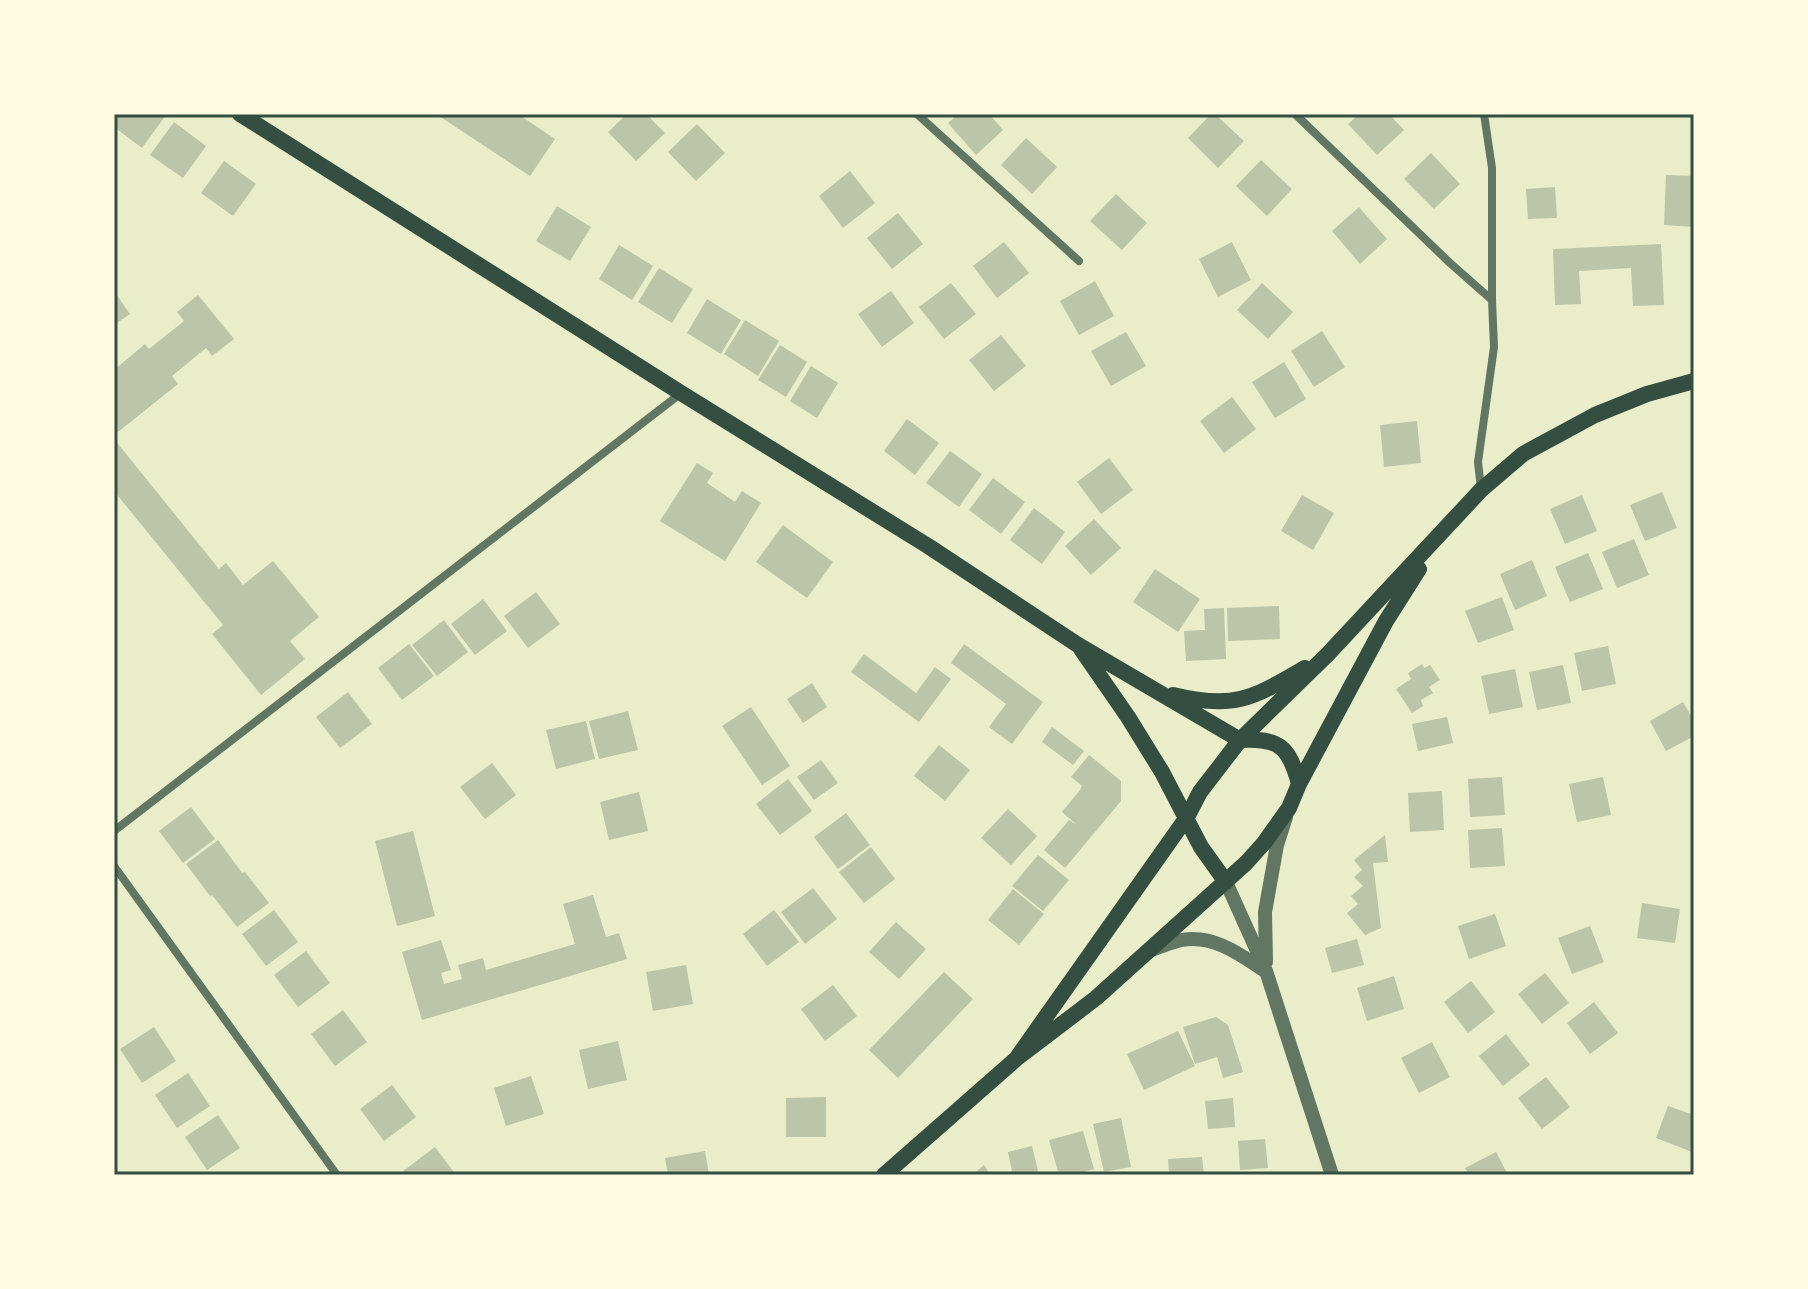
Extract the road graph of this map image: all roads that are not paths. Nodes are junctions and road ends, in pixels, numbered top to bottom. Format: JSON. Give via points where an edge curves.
{"nodes":[{"id":1,"x":240,"y":114,"type":"edge"},
{"id":2,"x":917,"y":114,"type":"edge"},
{"id":3,"x":1295,"y":114,"type":"edge"},
{"id":4,"x":1484,"y":114,"type":"edge"},
{"id":5,"x":1079,"y":261,"type":"dead end"},
{"id":6,"x":1492,"y":300,"type":"junction"},
{"id":7,"x":1694,"y":381,"type":"edge"},
{"id":8,"x":681,"y":393,"type":"junction"},
{"id":9,"x":1481,"y":490,"type":"junction"},
{"id":10,"x":1441,"y":534,"type":"junction"},
{"id":11,"x":1078,"y":645,"type":"junction"},
{"id":12,"x":1327,"y":655,"type":"junction"},
{"id":13,"x":1150,"y":689,"type":"junction"},
{"id":14,"x":1240,"y":740,"type":"junction"},
{"id":15,"x":1299,"y":784,"type":"junction"},
{"id":16,"x":1289,"y":808,"type":"junction"},
{"id":17,"x":1187,"y":817,"type":"junction"},
{"id":18,"x":114,"y":831,"type":"edge"},
{"id":19,"x":114,"y":866,"type":"edge"},
{"id":20,"x":125,"y":882,"type":"junction"},
{"id":21,"x":1226,"y":882,"type":"junction"},
{"id":22,"x":114,"y":890,"type":"edge"},
{"id":23,"x":1148,"y":951,"type":"junction"},
{"id":24,"x":1266,"y":971,"type":"junction"},
{"id":25,"x":1016,"y":1059,"type":"junction"},
{"id":26,"x":337,"y":1175,"type":"edge"},
{"id":27,"x":884,"y":1175,"type":"edge"},
{"id":28,"x":1332,"y":1175,"type":"edge"}],
"edges":[{"from":1,"to":8,"type":"main road"},
{"from":2,"to":5,"type":"street"},
{"from":3,"to":6,"type":"street"},
{"from":4,"to":6,"type":"street","via":[[1492,168]]},
{"from":6,"to":9,"type":"street","via":[[1494,347],[1478,462]]},
{"from":7,"to":9,"type":"main road","via":[[1595,415],[1523,454]]},
{"from":8,"to":11,"type":"main road"},
{"from":8,"to":18,"type":"street"},
{"from":9,"to":10,"type":"main road"},
{"from":10,"to":12,"type":"main road"},
{"from":10,"to":15,"type":"main road","via":[[1386,621]]},
{"from":11,"to":13,"type":"main road"},
{"from":11,"to":17,"type":"main road"},
{"from":12,"to":13,"type":"main road","via":[[1262,693],[1229,702],[1197,701]]},
{"from":12,"to":14,"type":"main road"},
{"from":13,"to":14,"type":"main road"},
{"from":14,"to":15,"type":"main road","via":[[1265,739],[1280,747],[1293,761]]},
{"from":14,"to":17,"type":"main road"},
{"from":15,"to":16,"type":"main road"},
{"from":16,"to":21,"type":"main road"},
{"from":16,"to":24,"type":"street","via":[[1265,912]]},
{"from":17,"to":21,"type":"main road"},
{"from":17,"to":25,"type":"main road"},
{"from":19,"to":20,"type":"street"},
{"from":20,"to":22,"type":"street"},
{"from":20,"to":26,"type":"street"},
{"from":21,"to":23,"type":"main road"},
{"from":21,"to":24,"type":"street"},
{"from":23,"to":24,"type":"street","via":[[1183,940],[1206,940]]},
{"from":23,"to":25,"type":"main road"},
{"from":24,"to":28,"type":"street"},
{"from":25,"to":27,"type":"main road"}]}
